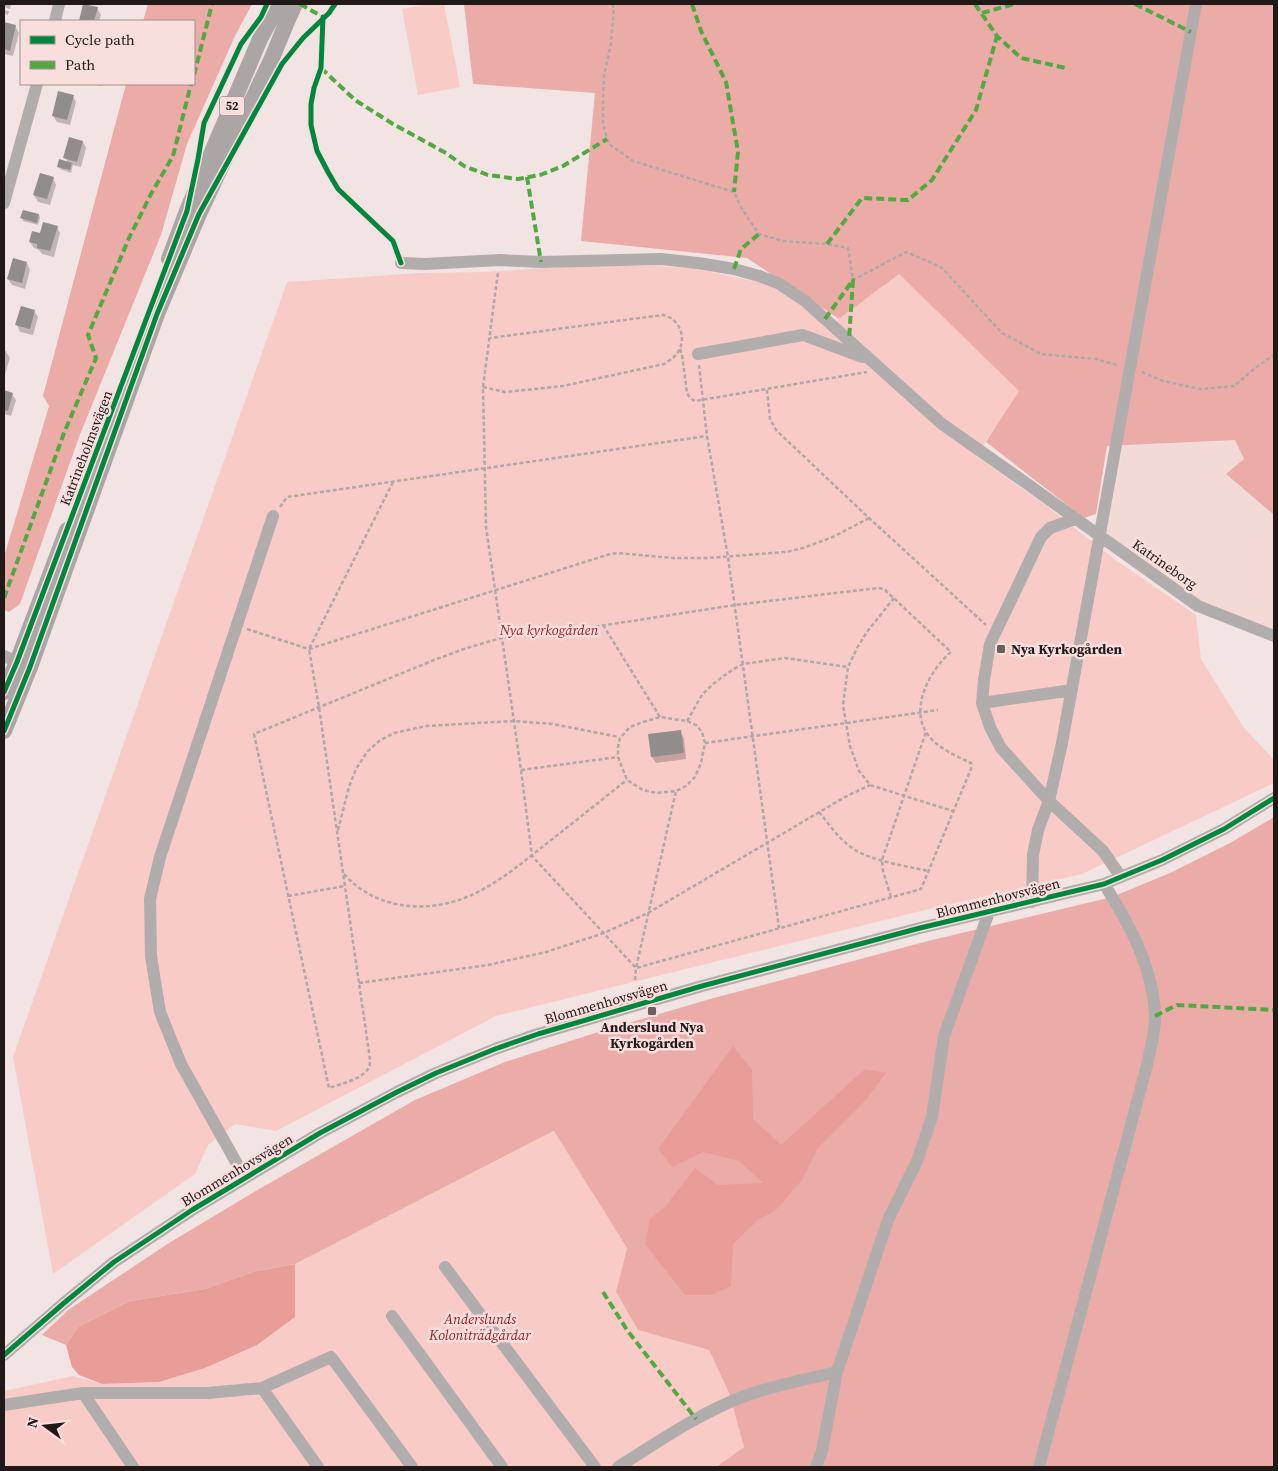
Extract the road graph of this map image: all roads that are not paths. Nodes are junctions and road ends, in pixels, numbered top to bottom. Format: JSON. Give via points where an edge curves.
{"nodes":[{"id":1,"x":59,"y":4,"type":"edge"},
{"id":2,"x":279,"y":4,"type":"edge"},
{"id":3,"x":296,"y":4,"type":"edge"},
{"id":4,"x":1196,"y":4,"type":"edge"},
{"id":5,"x":54,"y":20,"type":"edge"},
{"id":6,"x":37,"y":85,"type":"edge"},
{"id":7,"x":4,"y":203,"type":"edge"},
{"id":8,"x":401,"y":263,"type":"dead end"},
{"id":9,"x":698,"y":354,"type":"road end"},
{"id":10,"x":869,"y":359,"type":"junction"},
{"id":11,"x":273,"y":516,"type":"road end"},
{"id":12,"x":1075,"y":519,"type":"junction"},
{"id":13,"x":1100,"y":536,"type":"junction"},
{"id":14,"x":1274,"y":636,"type":"edge"},
{"id":15,"x":17,"y":662,"type":"edge"},
{"id":16,"x":1072,"y":690,"type":"junction"},
{"id":17,"x":4,"y":692,"type":"edge"},
{"id":18,"x":982,"y":703,"type":"junction"},
{"id":19,"x":4,"y":731,"type":"edge"},
{"id":20,"x":1274,"y":798,"type":"edge"},
{"id":21,"x":1049,"y":801,"type":"junction"},
{"id":22,"x":1121,"y":877,"type":"junction"},
{"id":23,"x":1104,"y":884,"type":"junction"},
{"id":24,"x":1032,"y":902,"type":"junction"},
{"id":25,"x":989,"y":912,"type":"junction"},
{"id":26,"x":245,"y":1178,"type":"junction"},
{"id":27,"x":445,"y":1267,"type":"dead end"},
{"id":28,"x":392,"y":1316,"type":"dead end"},
{"id":29,"x":4,"y":1355,"type":"edge"},
{"id":30,"x":837,"y":1372,"type":"junction"},
{"id":31,"x":262,"y":1388,"type":"junction"},
{"id":32,"x":83,"y":1393,"type":"junction"},
{"id":33,"x":4,"y":1404,"type":"edge"},
{"id":34,"x":133,"y":1467,"type":"edge"},
{"id":35,"x":318,"y":1467,"type":"edge"},
{"id":36,"x":412,"y":1467,"type":"edge"},
{"id":37,"x":502,"y":1467,"type":"edge"},
{"id":38,"x":595,"y":1467,"type":"edge"},
{"id":39,"x":618,"y":1467,"type":"edge"},
{"id":40,"x":816,"y":1467,"type":"edge"},
{"id":41,"x":1039,"y":1467,"type":"edge"}],
"edges":[{"from":1,"to":5,"type":"street"},
{"from":2,"to":15,"type":"main road","name":"Katrineholmsvägen","number":"52","via":[[260,39],[188,210]]},
{"from":3,"to":15,"type":"main road","name":"Katrineholmsvägen","number":"52","via":[[157,314]]},
{"from":4,"to":13,"type":"street"},
{"from":6,"to":7,"type":"street"},
{"from":8,"to":10,"type":"street","name":"Katrineborg","via":[[662,259],[734,269],[778,283],[799,297]]},
{"from":9,"to":10,"type":"street","via":[[803,335]]},
{"from":10,"to":12,"type":"street","name":"Katrineborg","via":[[942,424]]},
{"from":11,"to":26,"type":"street","via":[[160,857],[150,899],[151,956],[160,1012],[181,1064]]},
{"from":12,"to":13,"type":"street","name":"Katrineborg"},
{"from":12,"to":18,"type":"street","via":[[1050,528],[1041,538],[990,644]]},
{"from":13,"to":14,"type":"street","name":"Katrineborg","via":[[1198,606]]},
{"from":13,"to":16,"type":"street"},
{"from":15,"to":17,"type":"main road","name":"Katrineholmsvägen","number":"52"},
{"from":15,"to":19,"type":"main road","name":"Katrineholmsvägen","number":"52"},
{"from":16,"to":18,"type":"street"},
{"from":16,"to":21,"type":"street"},
{"from":18,"to":21,"type":"street","via":[[1001,748]]},
{"from":20,"to":22,"type":"street","name":"Blommenhovsvägen","via":[[1224,829]]},
{"from":21,"to":22,"type":"street","via":[[1103,851]]},
{"from":21,"to":24,"type":"street","via":[[1033,855]]},
{"from":22,"to":23,"type":"street","name":"Blommenhovsvägen"},
{"from":23,"to":24,"type":"street","name":"Blommenhovsvägen"},
{"from":23,"to":41,"type":"street","via":[[1138,946],[1150,981],[1155,1016],[1148,1065]]},
{"from":24,"to":25,"type":"street","name":"Blommenhovsvägen"},
{"from":25,"to":26,"type":"street","name":"Blommenhovsvägen","via":[[702,986],[495,1049],[397,1092]]},
{"from":25,"to":30,"type":"street","via":[[944,1036],[932,1117],[917,1161],[888,1220]]},
{"from":26,"to":29,"type":"street","name":"Blommenhovsvägen","via":[[114,1262]]},
{"from":27,"to":38,"type":"street"},
{"from":28,"to":37,"type":"street"},
{"from":30,"to":39,"type":"street","via":[[744,1396],[696,1419]]},
{"from":30,"to":40,"type":"street"},
{"from":31,"to":32,"type":"street","via":[[208,1393]]},
{"from":31,"to":35,"type":"street"},
{"from":31,"to":36,"type":"street","via":[[331,1357]]},
{"from":32,"to":33,"type":"street"},
{"from":32,"to":34,"type":"street"}]}
